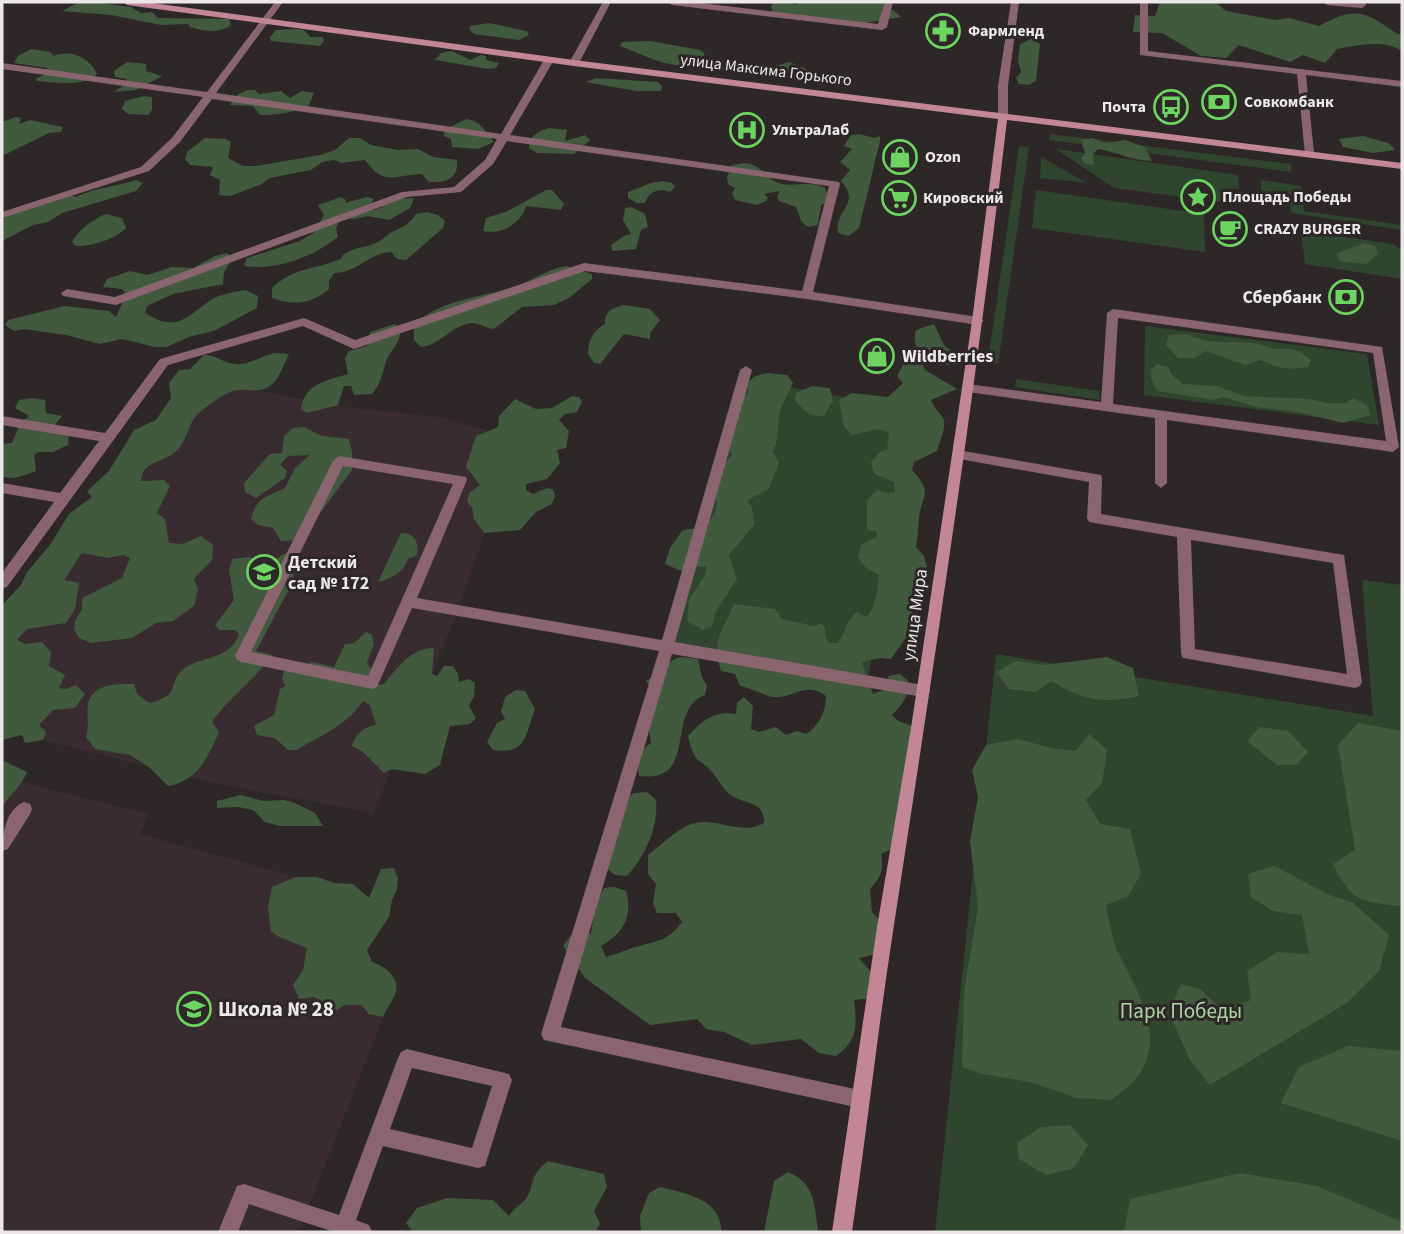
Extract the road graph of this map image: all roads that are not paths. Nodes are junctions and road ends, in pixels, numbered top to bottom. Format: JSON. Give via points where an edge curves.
{"nodes":[{"id":1,"x":127,"y":2,"type":"edge"},
{"id":2,"x":279,"y":2,"type":"edge"},
{"id":3,"x":607,"y":2,"type":"edge"},
{"id":4,"x":671,"y":2,"type":"edge"},
{"id":5,"x":678,"y":2,"type":"edge"},
{"id":6,"x":889,"y":2,"type":"edge"},
{"id":7,"x":1015,"y":2,"type":"edge"},
{"id":8,"x":1144,"y":2,"type":"edge"},
{"id":9,"x":1327,"y":2,"type":"edge"},
{"id":10,"x":1361,"y":2,"type":"edge"},
{"id":11,"x":263,"y":21,"type":"junction"},
{"id":12,"x":549,"y":60,"type":"junction"},
{"id":13,"x":574,"y":63,"type":"junction"},
{"id":14,"x":2,"y":66,"type":"edge"},
{"id":15,"x":1301,"y":72,"type":"junction"},
{"id":16,"x":1402,"y":84,"type":"edge"},
{"id":17,"x":207,"y":96,"type":"junction"},
{"id":18,"x":1003,"y":115,"type":"junction"},
{"id":19,"x":504,"y":138,"type":"junction"},
{"id":20,"x":1309,"y":153,"type":"junction"},
{"id":21,"x":1402,"y":166,"type":"edge"},
{"id":22,"x":2,"y":215,"type":"edge"},
{"id":23,"x":67,"y":293,"type":"dead end"},
{"id":24,"x":807,"y":295,"type":"junction"},
{"id":25,"x":978,"y":321,"type":"junction"},
{"id":26,"x":746,"y":370,"type":"dead end"},
{"id":27,"x":968,"y":388,"type":"junction"},
{"id":28,"x":1107,"y":407,"type":"junction"},
{"id":29,"x":1161,"y":415,"type":"junction"},
{"id":30,"x":2,"y":420,"type":"edge"},
{"id":31,"x":108,"y":438,"type":"junction"},
{"id":32,"x":958,"y":456,"type":"junction"},
{"id":33,"x":1161,"y":483,"type":"dead end"},
{"id":34,"x":2,"y":488,"type":"edge"},
{"id":35,"x":63,"y":499,"type":"junction"},
{"id":36,"x":1184,"y":533,"type":"junction"},
{"id":37,"x":2,"y":583,"type":"edge"},
{"id":38,"x":408,"y":602,"type":"junction"},
{"id":39,"x":667,"y":647,"type":"junction"},
{"id":40,"x":923,"y":691,"type":"junction"},
{"id":41,"x":24,"y":809,"type":"dead end"},
{"id":42,"x":2,"y":845,"type":"edge"},
{"id":43,"x":860,"y":1100,"type":"junction"},
{"id":44,"x":378,"y":1135,"type":"junction"},
{"id":45,"x":353,"y":1229,"type":"edge"},
{"id":46,"x":228,"y":1232,"type":"edge"},
{"id":47,"x":842,"y":1232,"type":"edge"}],
"edges":[{"from":1,"to":11,"type":"main road","name":"улица Максима Горького"},
{"from":2,"to":11,"type":"street"},
{"from":3,"to":13,"type":"street"},
{"from":4,"to":5,"type":"street"},
{"from":5,"to":6,"type":"street","via":[[882,27]]},
{"from":7,"to":18,"type":"street","name":"улица Мира"},
{"from":8,"to":15,"type":"street","via":[[1143,53]]},
{"from":9,"to":10,"type":"street"},
{"from":11,"to":12,"type":"main road","name":"улица Максима Горького"},
{"from":11,"to":17,"type":"street"},
{"from":12,"to":13,"type":"main road","name":"улица Максима Горького"},
{"from":12,"to":19,"type":"street"},
{"from":13,"to":18,"type":"main road","name":"улица Максима Горького"},
{"from":14,"to":17,"type":"street"},
{"from":15,"to":16,"type":"street"},
{"from":15,"to":20,"type":"street"},
{"from":17,"to":19,"type":"street"},
{"from":17,"to":22,"type":"street","via":[[176,140],[145,169]]},
{"from":18,"to":20,"type":"main road","name":"улица Максима Горького"},
{"from":18,"to":25,"type":"main road","name":"улица Мира"},
{"from":19,"to":23,"type":"street","via":[[489,162],[457,190],[406,194],[116,301]]},
{"from":19,"to":24,"type":"street","via":[[835,184]]},
{"from":20,"to":21,"type":"main road","name":"улица Максима Горького"},
{"from":24,"to":25,"type":"street"},
{"from":24,"to":31,"type":"street","via":[[584,267],[354,345],[304,322],[164,362]]},
{"from":25,"to":27,"type":"main road","name":"улица Мира"},
{"from":26,"to":39,"type":"street"},
{"from":27,"to":28,"type":"street"},
{"from":27,"to":32,"type":"main road","name":"улица Мира"},
{"from":28,"to":29,"type":"street"},
{"from":28,"to":29,"type":"street","via":[[1113,313],[1200,324],[1378,350],[1393,447]]},
{"from":29,"to":33,"type":"street"},
{"from":30,"to":31,"type":"street"},
{"from":31,"to":35,"type":"street"},
{"from":32,"to":36,"type":"street","via":[[1096,478],[1094,518]]},
{"from":32,"to":40,"type":"main road","name":"улица Мира"},
{"from":34,"to":35,"type":"street"},
{"from":35,"to":37,"type":"street"},
{"from":36,"to":36,"type":"street","via":[[1339,559],[1355,682],[1188,654]]},
{"from":38,"to":38,"type":"street","via":[[461,480],[339,461],[242,656],[372,683]]},
{"from":38,"to":39,"type":"street"},
{"from":39,"to":40,"type":"street"},
{"from":39,"to":43,"type":"street","via":[[550,1034]]},
{"from":40,"to":43,"type":"main road","name":"улица Мира"},
{"from":41,"to":42,"type":"street"},
{"from":43,"to":47,"type":"main road","name":"улица Мира"},
{"from":44,"to":44,"type":"street","via":[[407,1058],[503,1080],[478,1159]]},
{"from":44,"to":45,"type":"street"},
{"from":45,"to":46,"type":"street","via":[[244,1193]]}]}
